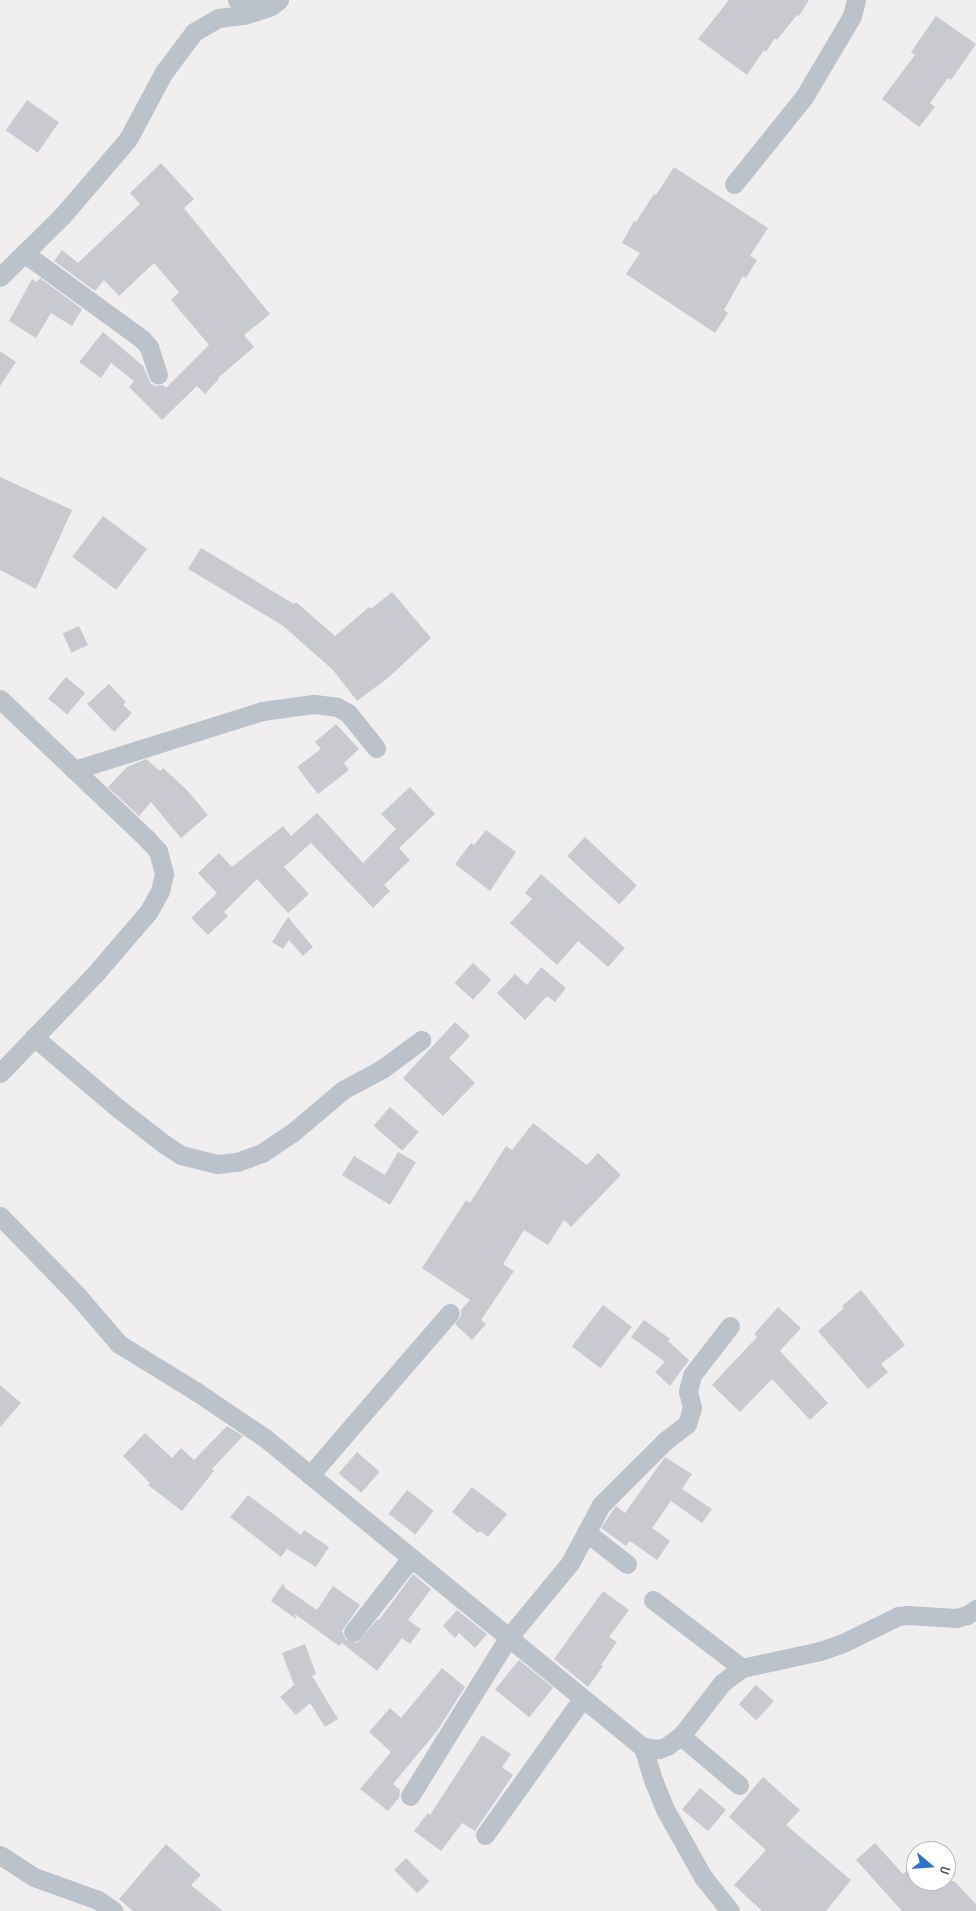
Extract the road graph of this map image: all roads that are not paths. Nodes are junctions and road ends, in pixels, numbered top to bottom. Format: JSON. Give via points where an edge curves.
{"nodes":[{"id":1,"x":238,"y":0,"type":"edge"},
{"id":2,"x":856,"y":0,"type":"edge"},
{"id":3,"x":275,"y":3,"type":"edge"},
{"id":4,"x":734,"y":184,"type":"dead end"},
{"id":5,"x":24,"y":253,"type":"junction"},
{"id":6,"x":0,"y":277,"type":"edge"},
{"id":7,"x":158,"y":375,"type":"dead end"},
{"id":8,"x":0,"y":699,"type":"edge"},
{"id":9,"x":376,"y":748,"type":"dead end"},
{"id":10,"x":74,"y":770,"type":"junction"},
{"id":11,"x":34,"y":1037,"type":"junction"},
{"id":12,"x":421,"y":1040,"type":"dead end"},
{"id":13,"x":0,"y":1072,"type":"edge"},
{"id":14,"x":4,"y":1228,"type":"edge"},
{"id":15,"x":450,"y":1313,"type":"dead end"},
{"id":16,"x":730,"y":1326,"type":"dead end"},
{"id":17,"x":310,"y":1475,"type":"junction"},
{"id":18,"x":586,"y":1532,"type":"junction"},
{"id":19,"x":411,"y":1558,"type":"junction"},
{"id":20,"x":627,"y":1564,"type":"dead end"},
{"id":21,"x":653,"y":1600,"type":"dead end"},
{"id":22,"x":976,"y":1609,"type":"edge"},
{"id":23,"x":353,"y":1632,"type":"dead end"},
{"id":24,"x":508,"y":1638,"type":"junction"},
{"id":25,"x":742,"y":1668,"type":"junction"},
{"id":26,"x":582,"y":1700,"type":"junction"},
{"id":27,"x":680,"y":1736,"type":"junction"},
{"id":28,"x":643,"y":1747,"type":"junction"},
{"id":29,"x":739,"y":1786,"type":"dead end"},
{"id":30,"x":410,"y":1796,"type":"dead end"},
{"id":31,"x":485,"y":1835,"type":"dead end"},
{"id":32,"x":0,"y":1855,"type":"edge"},
{"id":33,"x":114,"y":1911,"type":"edge"},
{"id":34,"x":730,"y":1911,"type":"edge"}],
"edges":[{"from":1,"to":3,"type":"street"},
{"from":2,"to":4,"type":"street","via":[[852,16],[804,97]]},
{"from":3,"to":5,"type":"street","via":[[244,15],[218,18],[194,32],[164,72],[128,139],[62,216]]},
{"from":5,"to":6,"type":"street"},
{"from":5,"to":7,"type":"street","via":[[142,338],[149,347]]},
{"from":8,"to":10,"type":"street"},
{"from":9,"to":10,"type":"street","via":[[348,713],[337,707],[314,704],[262,711]]},
{"from":10,"to":11,"type":"street","via":[[148,838],[158,851],[164,874],[160,891],[149,910],[95,974]]},
{"from":11,"to":12,"type":"street","via":[[164,1144],[181,1155],[217,1164],[237,1162],[262,1153],[308,1121],[343,1090],[382,1069]]},
{"from":11,"to":13,"type":"street"},
{"from":14,"to":17,"type":"street","via":[[76,1294],[119,1344],[223,1409]]},
{"from":15,"to":17,"type":"street"},
{"from":16,"to":18,"type":"street","via":[[692,1375],[688,1391],[692,1408],[687,1424],[601,1506]]},
{"from":17,"to":19,"type":"street"},
{"from":18,"to":20,"type":"street"},
{"from":18,"to":24,"type":"street","via":[[570,1563]]},
{"from":19,"to":23,"type":"street"},
{"from":19,"to":24,"type":"street"},
{"from":21,"to":25,"type":"street"},
{"from":22,"to":25,"type":"street","via":[[967,1616],[956,1618],[898,1616],[820,1651]]},
{"from":24,"to":26,"type":"street"},
{"from":24,"to":30,"type":"street"},
{"from":25,"to":27,"type":"street","via":[[722,1683]]},
{"from":26,"to":28,"type":"street"},
{"from":26,"to":31,"type":"street"},
{"from":27,"to":28,"type":"street","via":[[659,1749]]},
{"from":27,"to":29,"type":"street"},
{"from":28,"to":34,"type":"street","via":[[666,1811],[703,1877]]},
{"from":32,"to":33,"type":"street","via":[[34,1878],[98,1900]]}]}
